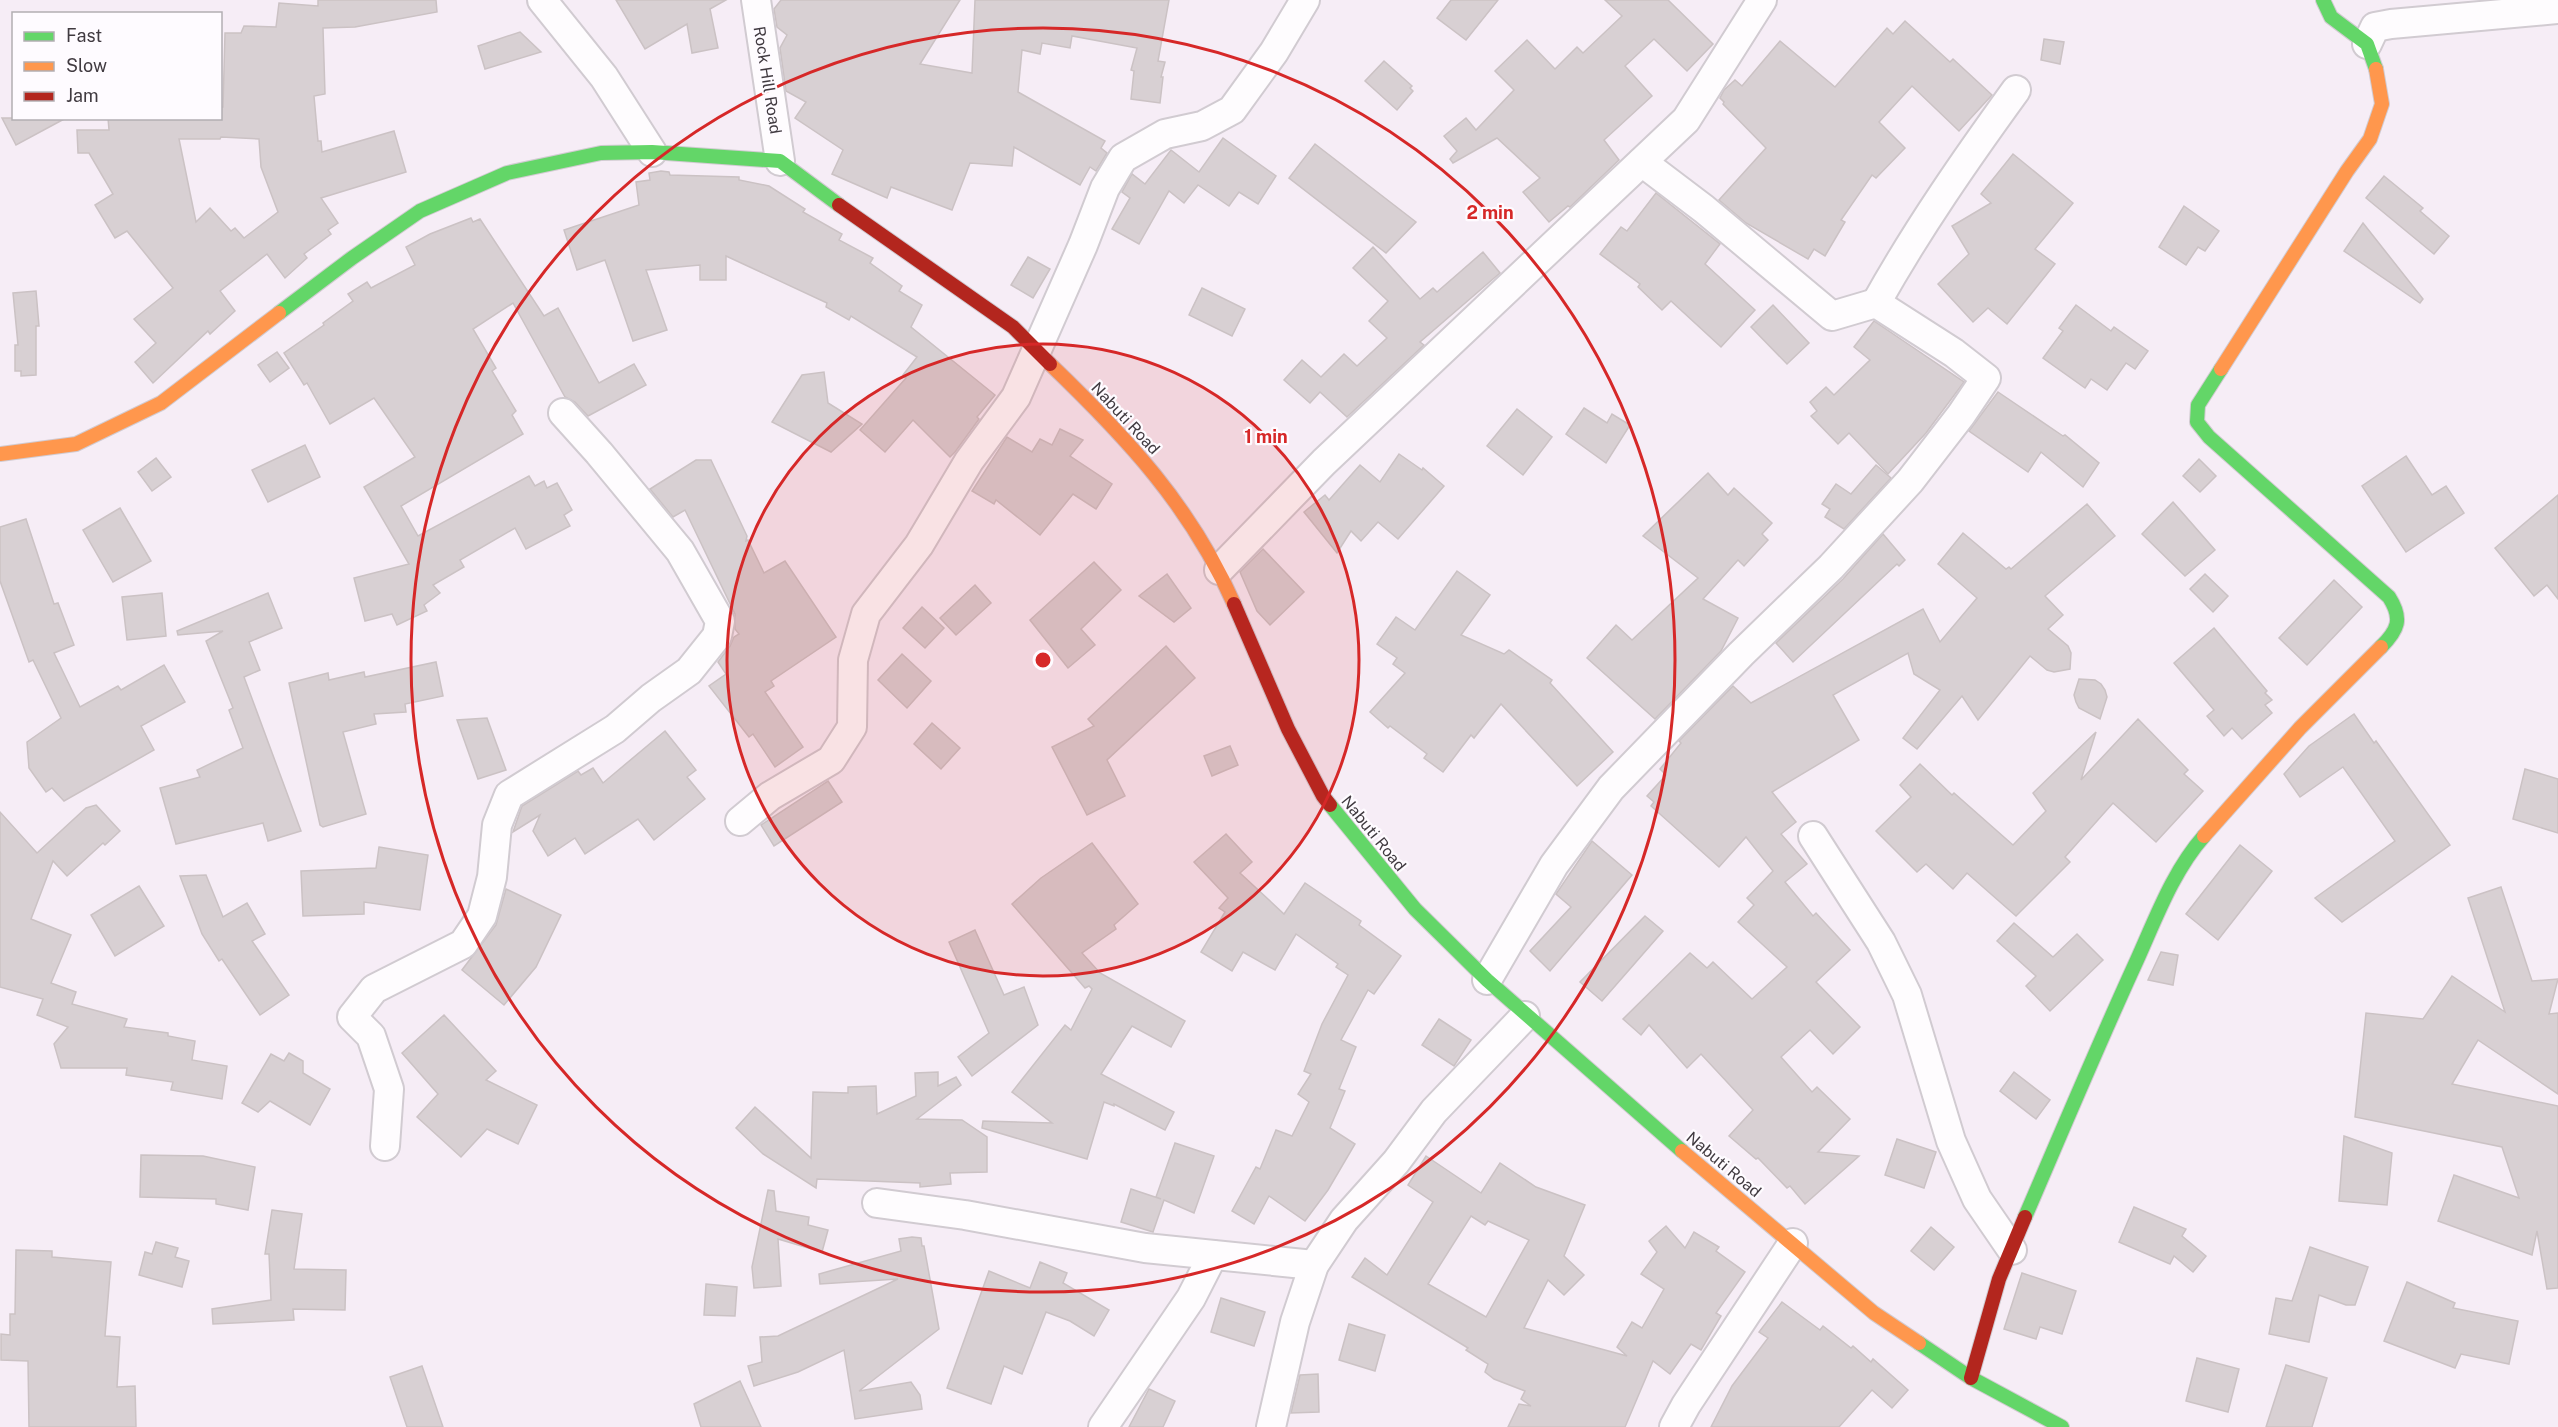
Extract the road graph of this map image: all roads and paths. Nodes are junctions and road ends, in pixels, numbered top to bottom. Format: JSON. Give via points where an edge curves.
{"nodes":[{"id":1,"x":542,"y":0,"type":"edge"},
{"id":2,"x":756,"y":0,"type":"edge"},
{"id":3,"x":1305,"y":0,"type":"edge"},
{"id":4,"x":1762,"y":0,"type":"edge"},
{"id":5,"x":2323,"y":0,"type":"edge"},
{"id":6,"x":2558,"y":9,"type":"edge"},
{"id":7,"x":2367,"y":44,"type":"junction"},
{"id":8,"x":2016,"y":90,"type":"dead end"},
{"id":9,"x":652,"y":152,"type":"junction"},
{"id":10,"x":780,"y":161,"type":"junction"},
{"id":11,"x":1642,"y":162,"type":"junction"},
{"id":12,"x":1876,"y":303,"type":"junction"},
{"id":13,"x":1036,"y":350,"type":"junction"},
{"id":14,"x":563,"y":413,"type":"dead end"},
{"id":15,"x":0,"y":454,"type":"edge"},
{"id":16,"x":1219,"y":570,"type":"junction"},
{"id":17,"x":740,"y":821,"type":"dead end"},
{"id":18,"x":1813,"y":836,"type":"dead end"},
{"id":19,"x":1487,"y":980,"type":"junction"},
{"id":20,"x":1525,"y":1016,"type":"junction"},
{"id":21,"x":386,"y":1146,"type":"dead end"},
{"id":22,"x":877,"y":1203,"type":"dead end"},
{"id":23,"x":1793,"y":1243,"type":"junction"},
{"id":24,"x":2012,"y":1250,"type":"junction"},
{"id":25,"x":1213,"y":1255,"type":"junction"},
{"id":26,"x":1314,"y":1265,"type":"junction"},
{"id":27,"x":1971,"y":1378,"type":"junction"},
{"id":28,"x":1102,"y":1427,"type":"edge"},
{"id":29,"x":1271,"y":1427,"type":"edge"},
{"id":30,"x":1674,"y":1427,"type":"edge"},
{"id":31,"x":2062,"y":1427,"type":"edge"}],
"edges":[{"from":1,"to":9,"type":"street","via":[[604,77]]},
{"from":2,"to":10,"type":"street","name":"Rock Hill Road"},
{"from":3,"to":13,"type":"street","via":[[1232,110],[1202,126],[1165,135],[1123,158],[1106,188]]},
{"from":4,"to":11,"type":"street","via":[[1686,120]]},
{"from":5,"to":7,"type":"street","via":[[2331,17]]},
{"from":6,"to":7,"type":"street","via":[[2391,24],[2375,27]]},
{"from":7,"to":24,"type":"street","via":[[2382,104],[2370,139],[2259,313],[2206,388],[2198,405],[2197,422],[2209,437],[2389,597],[2398,621],[2394,634],[2300,728],[2196,845],[2170,888],[2105,1030]]},
{"from":8,"to":12,"type":"street","via":[[1909,244]]},
{"from":9,"to":10,"type":"street"},
{"from":9,"to":15,"type":"street","via":[[601,153],[507,173],[420,211],[161,404],[76,444]]},
{"from":10,"to":13,"type":"street","name":"Nabuti Road","via":[[1013,327]]},
{"from":11,"to":12,"type":"street","via":[[1832,316]]},
{"from":11,"to":16,"type":"street","via":[[1324,462]]},
{"from":12,"to":19,"type":"street","via":[[1986,378],[1902,489],[1832,567],[1611,788],[1554,865]]},
{"from":13,"to":16,"type":"street","name":"Nabuti Road","via":[[1105,417],[1174,497]]},
{"from":13,"to":17,"type":"street","via":[[1016,397],[969,461],[920,545],[866,614],[853,660],[852,727],[837,752],[831,760],[770,796]]},
{"from":14,"to":21,"type":"street","via":[[680,551],[720,621],[717,636],[689,671],[615,729],[510,795],[497,825],[492,877],[482,916],[463,944],[374,989],[352,1017],[371,1036],[389,1089]]},
{"from":16,"to":19,"type":"street","name":"Nabuti Road","via":[[1288,729],[1323,796],[1415,909]]},
{"from":18,"to":24,"type":"street","via":[[1881,942],[1907,995],[1951,1141],[1977,1200]]},
{"from":19,"to":20,"type":"street","name":"Nabuti Road"},
{"from":20,"to":23,"type":"street","name":"Nabuti Road"},
{"from":20,"to":26,"type":"street","via":[[1434,1111],[1396,1162],[1344,1220]]},
{"from":22,"to":25,"type":"street","via":[[1145,1248]]},
{"from":23,"to":27,"type":"street","name":"Nabuti Road","via":[[1874,1313]]},
{"from":23,"to":30,"type":"street"},
{"from":24,"to":27,"type":"street","via":[[1999,1280]]},
{"from":25,"to":26,"type":"street"},
{"from":25,"to":28,"type":"street","via":[[1191,1298]]},
{"from":26,"to":29,"type":"street","via":[[1295,1322]]},
{"from":27,"to":31,"type":"street","name":"Nabuti Road"}]}
